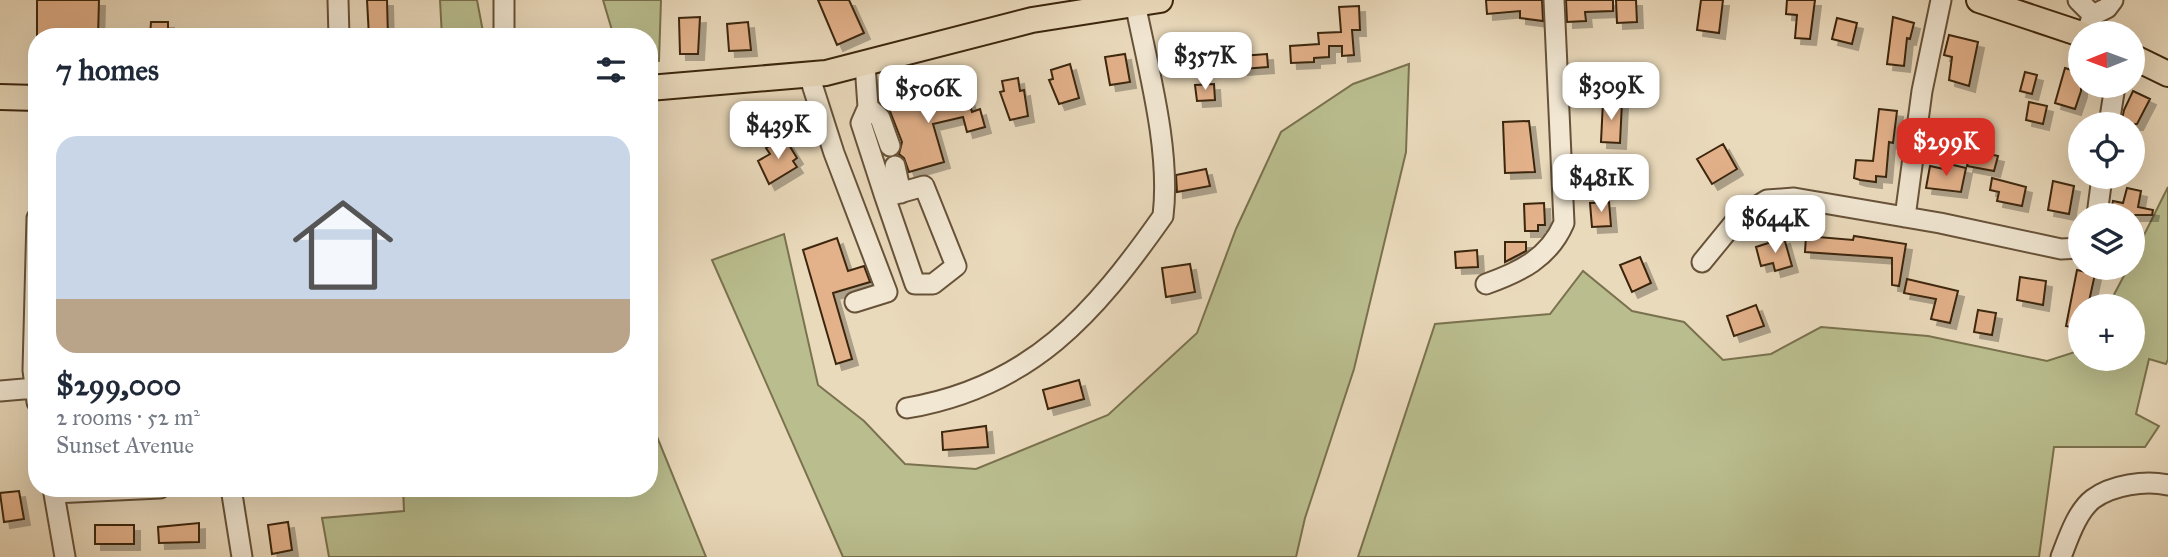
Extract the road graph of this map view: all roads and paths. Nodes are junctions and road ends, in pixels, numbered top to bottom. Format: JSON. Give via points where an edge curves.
{"nodes":[{"id":1,"x":338,"y":0,"type":"edge"},
{"id":2,"x":504,"y":0,"type":"edge"},
{"id":3,"x":1160,"y":0,"type":"edge"},
{"id":4,"x":1553,"y":0,"type":"edge"},
{"id":5,"x":1941,"y":0,"type":"edge"},
{"id":6,"x":1979,"y":0,"type":"edge"},
{"id":7,"x":2078,"y":0,"type":"edge"},
{"id":8,"x":2113,"y":0,"type":"edge"},
{"id":9,"x":1135,"y":3,"type":"junction"},
{"id":10,"x":2085,"y":21,"type":"edge"},
{"id":11,"x":2094,"y":21,"type":"edge"},
{"id":12,"x":2068,"y":22,"type":"edge"},
{"id":13,"x":339,"y":28,"type":"edge"},
{"id":14,"x":504,"y":28,"type":"edge"},
{"id":15,"x":2146,"y":63,"type":"edge"},
{"id":16,"x":865,"y":64,"type":"junction"},
{"id":17,"x":2168,"y":74,"type":"edge"},
{"id":18,"x":809,"y":75,"type":"junction"},
{"id":19,"x":658,"y":87,"type":"edge"},
{"id":20,"x":0,"y":97,"type":"edge"},
{"id":21,"x":28,"y":98,"type":"edge"},
{"id":22,"x":868,"y":107,"type":"junction"},
{"id":23,"x":890,"y":146,"type":"dead end"},
{"id":24,"x":895,"y":166,"type":"dead end"},
{"id":25,"x":893,"y":195,"type":"junction"},
{"id":26,"x":1905,"y":217,"type":"junction"},
{"id":27,"x":2068,"y":249,"type":"edge"},
{"id":28,"x":1702,"y":262,"type":"dead end"},
{"id":29,"x":1486,"y":284,"type":"dead end"},
{"id":30,"x":855,"y":302,"type":"dead end"},
{"id":31,"x":0,"y":391,"type":"edge"},
{"id":32,"x":28,"y":394,"type":"edge"},
{"id":33,"x":907,"y":408,"type":"dead end"},
{"id":34,"x":2168,"y":485,"type":"edge"},
{"id":35,"x":54,"y":497,"type":"edge"},
{"id":36,"x":232,"y":497,"type":"edge"},
{"id":37,"x":65,"y":557,"type":"edge"},
{"id":38,"x":242,"y":557,"type":"edge"},
{"id":39,"x":2061,"y":557,"type":"edge"}],
"edges":[{"from":1,"to":13,"type":"street"},
{"from":2,"to":14,"type":"street"},
{"from":3,"to":9,"type":"main road"},
{"from":4,"to":29,"type":"street","via":[[1564,223],[1556,241],[1522,271]]},
{"from":5,"to":26,"type":"street","via":[[1922,91]]},
{"from":6,"to":12,"type":"main road"},
{"from":7,"to":10,"type":"street"},
{"from":8,"to":11,"type":"street"},
{"from":9,"to":16,"type":"main road","via":[[1022,22]]},
{"from":9,"to":33,"type":"street","via":[[1160,143],[1166,195],[1163,216],[1085,317],[1054,345],[947,401]]},
{"from":15,"to":17,"type":"main road"},
{"from":16,"to":18,"type":"main road"},
{"from":16,"to":22,"type":"street"},
{"from":18,"to":19,"type":"main road"},
{"from":18,"to":30,"type":"street","via":[[887,292]]},
{"from":20,"to":21,"type":"main road"},
{"from":22,"to":23,"type":"street","via":[[880,118]]},
{"from":22,"to":25,"type":"street","via":[[861,123]]},
{"from":24,"to":25,"type":"street"},
{"from":25,"to":25,"type":"street","via":[[924,186],[956,266],[933,284],[915,284]]},
{"from":26,"to":27,"type":"street"},
{"from":26,"to":28,"type":"street","via":[[1794,198],[1767,200],[1733,223]]},
{"from":31,"to":32,"type":"street"},
{"from":34,"to":39,"type":"street","via":[[2127,485],[2092,499]]},
{"from":35,"to":37,"type":"street"},
{"from":36,"to":38,"type":"street"}]}
